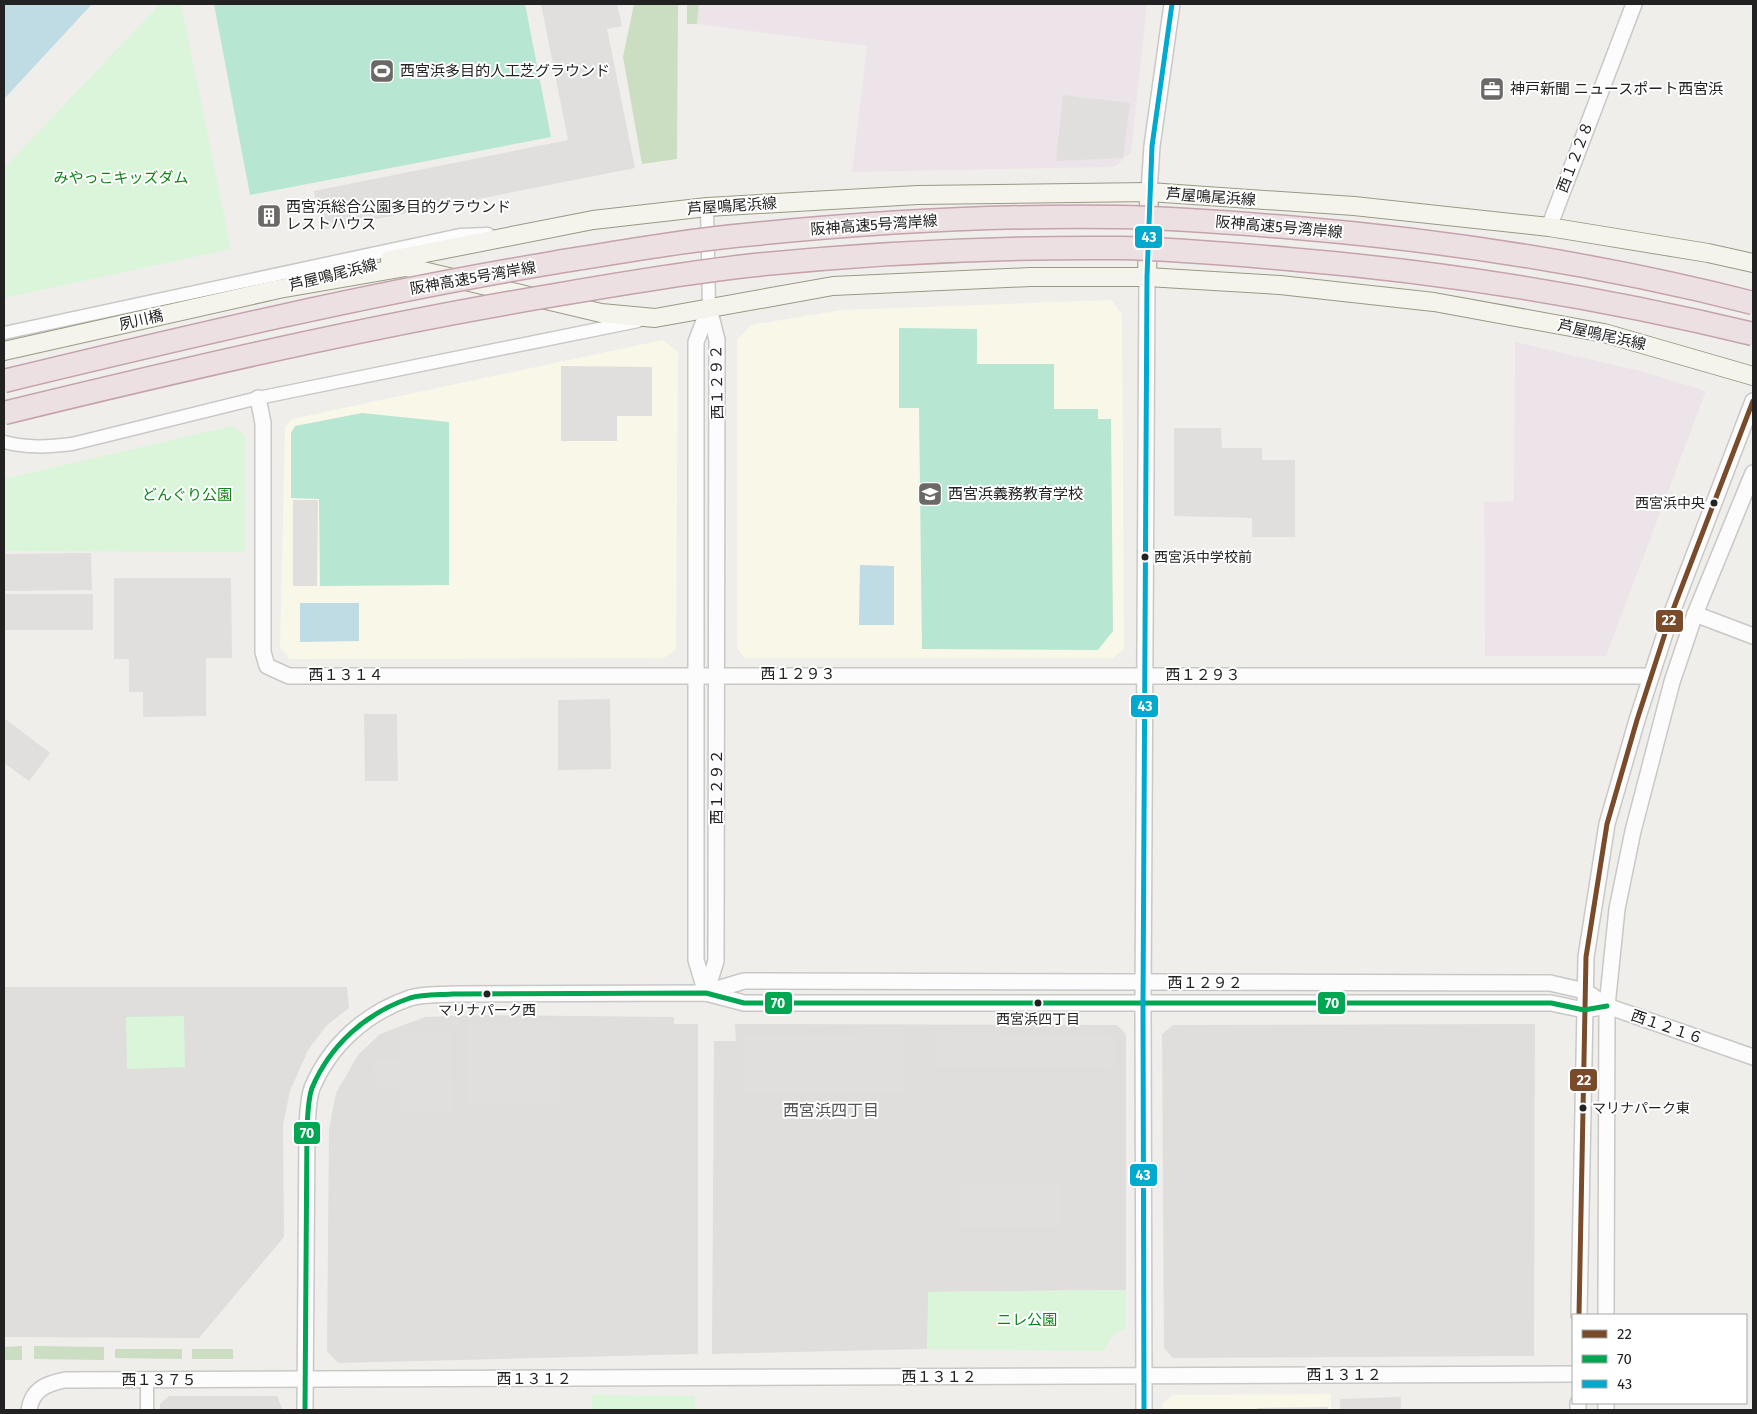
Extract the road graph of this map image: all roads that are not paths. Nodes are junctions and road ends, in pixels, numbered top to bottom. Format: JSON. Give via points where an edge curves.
{"nodes":[{"id":1,"x":1172,"y":4,"type":"edge"},
{"id":2,"x":1634,"y":4,"type":"edge"},
{"id":3,"x":1149,"y":192,"type":"junction"},
{"id":4,"x":707,"y":207,"type":"junction"},
{"id":5,"x":1548,"y":227,"type":"junction"},
{"id":6,"x":522,"y":233,"type":"junction"},
{"id":7,"x":1753,"y":263,"type":"edge"},
{"id":8,"x":1147,"y":277,"type":"junction"},
{"id":9,"x":279,"y":289,"type":"junction"},
{"id":10,"x":1753,"y":303,"type":"edge"},
{"id":11,"x":709,"y":308,"type":"junction"},
{"id":12,"x":655,"y":318,"type":"junction"},
{"id":13,"x":4,"y":333,"type":"edge"},
{"id":14,"x":1753,"y":334,"type":"edge"},
{"id":15,"x":4,"y":351,"type":"edge"},
{"id":16,"x":1753,"y":376,"type":"edge"},
{"id":17,"x":4,"y":381,"type":"edge"},
{"id":18,"x":258,"y":398,"type":"junction"},
{"id":19,"x":1753,"y":401,"type":"edge"},
{"id":20,"x":4,"y":413,"type":"edge"},
{"id":21,"x":4,"y":442,"type":"edge"},
{"id":22,"x":1753,"y":473,"type":"edge"},
{"id":23,"x":1694,"y":614,"type":"junction"},
{"id":24,"x":1753,"y":636,"type":"edge"},
{"id":25,"x":696,"y":674,"type":"junction"},
{"id":26,"x":717,"y":674,"type":"junction"},
{"id":27,"x":1144,"y":674,"type":"junction"},
{"id":28,"x":1650,"y":676,"type":"junction"},
{"id":29,"x":1143,"y":982,"type":"junction"},
{"id":30,"x":1585,"y":991,"type":"junction"},
{"id":31,"x":706,"y":993,"type":"junction"},
{"id":32,"x":1143,"y":1003,"type":"junction"},
{"id":33,"x":1607,"y":1006,"type":"junction"},
{"id":34,"x":1584,"y":1010,"type":"junction"},
{"id":35,"x":1753,"y":1057,"type":"edge"},
{"id":36,"x":1579,"y":1314,"type":"edge"},
{"id":37,"x":1606,"y":1314,"type":"edge"},
{"id":38,"x":1572,"y":1374,"type":"edge"},
{"id":39,"x":1144,"y":1376,"type":"junction"},
{"id":40,"x":147,"y":1379,"type":"junction"},
{"id":41,"x":305,"y":1381,"type":"junction"},
{"id":42,"x":29,"y":1410,"type":"edge"},
{"id":43,"x":147,"y":1410,"type":"edge"},
{"id":44,"x":305,"y":1410,"type":"edge"},
{"id":45,"x":1144,"y":1410,"type":"edge"}],
"edges":[{"from":1,"to":3,"type":"street","via":[[1152,146]]},
{"from":2,"to":5,"type":"street","name":"西１２２８"},
{"from":3,"to":4,"type":"main road","name":"芦屋鳴尾浜線","via":[[918,195]]},
{"from":3,"to":5,"type":"main road","name":"芦屋鳴尾浜線","via":[[1354,206]]},
{"from":3,"to":8,"type":"main road"},
{"from":4,"to":6,"type":"main road","name":"芦屋鳴尾浜線","via":[[593,220]]},
{"from":4,"to":11,"type":"street"},
{"from":5,"to":7,"type":"main road","name":"芦屋鳴尾浜線"},
{"from":6,"to":9,"type":"main road","name":"芦屋鳴尾浜線","via":[[328,273]]},
{"from":6,"to":13,"type":"street","via":[[460,235]]},
{"from":8,"to":11,"type":"main road","name":"芦屋鳴尾浜線","via":[[1030,277],[833,286]]},
{"from":8,"to":16,"type":"main road","name":"芦屋鳴尾浜線","via":[[1280,285],[1434,302],[1604,333]]},
{"from":8,"to":27,"type":"street"},
{"from":9,"to":12,"type":"main road","name":"芦屋鳴尾浜線","via":[[406,266],[601,313]]},
{"from":9,"to":15,"type":"main road","name":"夙川橋"},
{"from":10,"to":17,"type":"highway","name":"阪神高速5号湾岸線","bridge":true,"via":[[1587,267],[1358,233],[1123,217],[1009,217],[750,234],[623,251],[343,302]]},
{"from":11,"to":12,"type":"main road","name":"芦屋鳴尾浜線"},
{"from":11,"to":25,"type":"street","name":"西１２９２","via":[[696,342]]},
{"from":11,"to":26,"type":"street","name":"西１２９２","via":[[717,340]]},
{"from":12,"to":18,"type":"street"},
{"from":14,"to":20,"type":"highway","name":"阪神高速5号湾岸線","bridge":true,"via":[[1585,298],[1351,264],[1122,248],[1004,249],[763,265],[629,282],[341,335]]},
{"from":18,"to":21,"type":"street","via":[[72,444],[42,447]]},
{"from":18,"to":25,"type":"street","name":"西１３１４","via":[[263,423],[263,652],[267,666],[290,676]]},
{"from":19,"to":28,"type":"street","via":[[1687,569]]},
{"from":22,"to":23,"type":"street"},
{"from":23,"to":24,"type":"street"},
{"from":23,"to":33,"type":"street","via":[[1672,682],[1633,830],[1617,909]]},
{"from":25,"to":26,"type":"street","name":"西１２９３"},
{"from":25,"to":31,"type":"street","name":"西１２９２","via":[[696,960]]},
{"from":26,"to":27,"type":"street","name":"西１２９３"},
{"from":26,"to":31,"type":"street","name":"西１２９２","via":[[716,961]]},
{"from":27,"to":28,"type":"street","name":"西１２９３"},
{"from":27,"to":29,"type":"street"},
{"from":28,"to":30,"type":"street","via":[[1607,824],[1590,922]]},
{"from":29,"to":30,"type":"street","name":"西１２９２","via":[[1550,983]]},
{"from":29,"to":31,"type":"street","name":"西１２９２","via":[[744,981]]},
{"from":29,"to":32,"type":"street"},
{"from":30,"to":33,"type":"street","name":"西１２１６"},
{"from":30,"to":34,"type":"street"},
{"from":31,"to":32,"type":"street","name":"西１２９２","via":[[744,1003]]},
{"from":31,"to":41,"type":"street","via":[[452,994],[412,998],[379,1011],[351,1031],[328,1058],[312,1090],[307,1126]]},
{"from":32,"to":34,"type":"street","name":"西１２９２","via":[[1551,1003]]},
{"from":32,"to":39,"type":"street"},
{"from":33,"to":34,"type":"street","name":"西１２９２"},
{"from":33,"to":35,"type":"street","name":"西１２１６"},
{"from":33,"to":37,"type":"street"},
{"from":34,"to":36,"type":"street"},
{"from":38,"to":39,"type":"street","name":"西１３１２"},
{"from":39,"to":41,"type":"street","name":"西１３１２"},
{"from":39,"to":45,"type":"street"},
{"from":40,"to":41,"type":"street","name":"西１３７５"},
{"from":40,"to":42,"type":"street","name":"西１３７５","via":[[49,1383],[37,1390]]},
{"from":40,"to":43,"type":"street"},
{"from":41,"to":44,"type":"street"}]}
